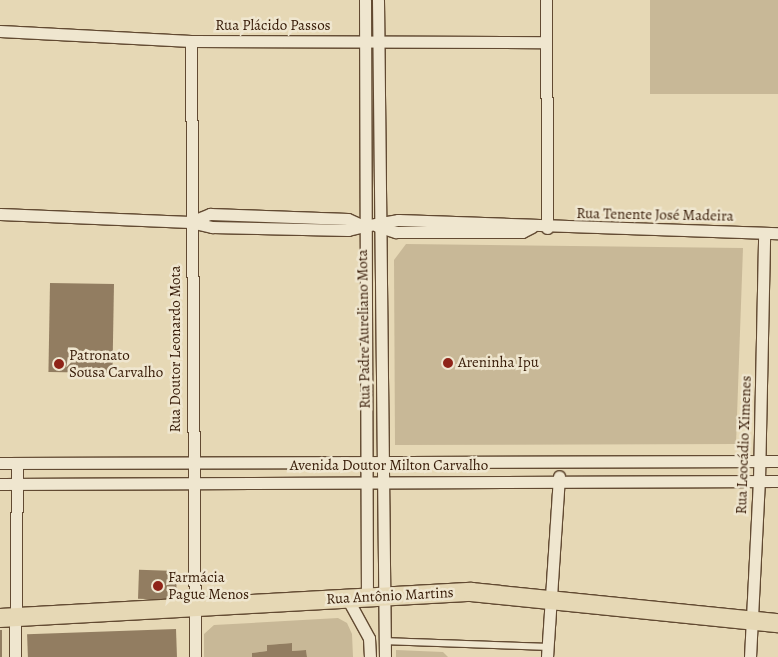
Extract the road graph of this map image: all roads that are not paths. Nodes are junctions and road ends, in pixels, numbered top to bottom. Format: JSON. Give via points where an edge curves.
{"nodes":[{"id":1,"x":366,"y":0,"type":"edge"},
{"id":2,"x":378,"y":0,"type":"edge"},
{"id":3,"x":546,"y":0,"type":"edge"},
{"id":4,"x":0,"y":31,"type":"edge"},
{"id":5,"x":191,"y":41,"type":"junction"},
{"id":6,"x":372,"y":42,"type":"junction"},
{"id":7,"x":546,"y":42,"type":"junction"},
{"id":8,"x":0,"y":214,"type":"edge"},
{"id":9,"x":190,"y":222,"type":"junction"},
{"id":10,"x":364,"y":226,"type":"junction"},
{"id":11,"x":377,"y":226,"type":"junction"},
{"id":12,"x":547,"y":228,"type":"junction"},
{"id":13,"x":764,"y":233,"type":"junction"},
{"id":14,"x":778,"y":233,"type":"edge"},
{"id":15,"x":760,"y":461,"type":"junction"},
{"id":16,"x":778,"y":461,"type":"edge"},
{"id":17,"x":17,"y":462,"type":"junction"},
{"id":18,"x":192,"y":462,"type":"junction"},
{"id":19,"x":365,"y":462,"type":"junction"},
{"id":20,"x":0,"y":463,"type":"edge"},
{"id":21,"x":383,"y":463,"type":"junction"},
{"id":22,"x":559,"y":465,"type":"junction"},
{"id":23,"x":366,"y":480,"type":"junction"},
{"id":24,"x":383,"y":480,"type":"junction"},
{"id":25,"x":778,"y":480,"type":"edge"},
{"id":26,"x":760,"y":481,"type":"junction"},
{"id":27,"x":558,"y":482,"type":"junction"},
{"id":28,"x":193,"y":483,"type":"junction"},
{"id":29,"x":0,"y":484,"type":"edge"},
{"id":30,"x":16,"y":484,"type":"junction"},
{"id":31,"x":387,"y":595,"type":"junction"},
{"id":32,"x":367,"y":597,"type":"junction"},
{"id":33,"x":347,"y":598,"type":"junction"},
{"id":34,"x":552,"y":598,"type":"junction"},
{"id":35,"x":194,"y":610,"type":"junction"},
{"id":36,"x":7,"y":618,"type":"edge"},
{"id":37,"x":751,"y":621,"type":"junction"},
{"id":38,"x":778,"y":623,"type":"edge"},
{"id":39,"x":385,"y":641,"type":"junction"},
{"id":40,"x":547,"y":652,"type":"edge"},
{"id":41,"x":15,"y":657,"type":"edge"},
{"id":42,"x":194,"y":657,"type":"edge"},
{"id":43,"x":370,"y":657,"type":"edge"},
{"id":44,"x":384,"y":657,"type":"edge"},
{"id":45,"x":750,"y":657,"type":"edge"}],
"edges":[{"from":1,"to":6,"type":"street","name":"Rua Padre Aureliano Mota"},
{"from":2,"to":6,"type":"street","name":"Rua Padre Aureliano Mota"},
{"from":3,"to":7,"type":"street"},
{"from":4,"to":5,"type":"street","name":"Rua Plácido Passos"},
{"from":5,"to":6,"type":"street","name":"Rua Plácido Passos"},
{"from":5,"to":9,"type":"street","name":"Rua Doutor Leonardo Mota"},
{"from":6,"to":7,"type":"street","name":"Rua Plácido Passos"},
{"from":6,"to":10,"type":"street","name":"Rua Padre Aureliano Mota"},
{"from":6,"to":11,"type":"street","name":"Rua Padre Aureliano Mota"},
{"from":7,"to":12,"type":"street"},
{"from":8,"to":9,"type":"street","name":"Rua Tenente José Madeira"},
{"from":9,"to":10,"type":"street","name":"Rua Tenente José Madeira","via":[[210,214],[348,219]]},
{"from":9,"to":18,"type":"street","name":"Rua Doutor Leonardo Mota"},
{"from":10,"to":11,"type":"street","name":"Rua Tenente José Madeira"},
{"from":10,"to":19,"type":"street","name":"Rua Padre Aureliano Mota"},
{"from":11,"to":12,"type":"street","name":"Rua Tenente José Madeira","via":[[398,220],[522,222],[532,227]]},
{"from":11,"to":21,"type":"street","name":"Rua Padre Aureliano Mota"},
{"from":12,"to":13,"type":"street","name":"Rua Tenente José Madeira"},
{"from":13,"to":14,"type":"street","name":"Rua Tenente José Madeira"},
{"from":13,"to":15,"type":"street","name":"Rua Leocádio Ximenes"},
{"from":15,"to":16,"type":"street","name":"Avenida Doutor Milton Carvalho"},
{"from":15,"to":22,"type":"street","name":"Avenida Doutor Milton Carvalho"},
{"from":15,"to":26,"type":"street","name":"Rua Leocádio Ximenes"},
{"from":17,"to":18,"type":"street","name":"Avenida Doutor Milton Carvalho"},
{"from":17,"to":20,"type":"street","name":"Avenida Doutor Milton Carvalho"},
{"from":17,"to":30,"type":"street"},
{"from":18,"to":19,"type":"street","name":"Avenida Doutor Milton Carvalho"},
{"from":18,"to":28,"type":"street","name":"Rua Doutor Leonardo Mota"},
{"from":19,"to":21,"type":"street","name":"Avenida Doutor Milton Carvalho"},
{"from":19,"to":23,"type":"street","name":"Rua Padre Aureliano Mota"},
{"from":21,"to":22,"type":"street","name":"Avenida Doutor Milton Carvalho"},
{"from":21,"to":24,"type":"street","name":"Rua Padre Aureliano Mota"},
{"from":22,"to":27,"type":"street"},
{"from":23,"to":24,"type":"street","name":"Avenida Doutor Milton Carvalho"},
{"from":23,"to":28,"type":"street","name":"Avenida Doutor Milton Carvalho"},
{"from":23,"to":32,"type":"street","name":"Rua Padre Aureliano Mota"},
{"from":24,"to":27,"type":"street","name":"Avenida Doutor Milton Carvalho"},
{"from":24,"to":31,"type":"street","name":"Rua Padre Aureliano Mota"},
{"from":25,"to":26,"type":"street","name":"Avenida Doutor Milton Carvalho"},
{"from":26,"to":27,"type":"street","name":"Avenida Doutor Milton Carvalho"},
{"from":26,"to":37,"type":"street","name":"Rua Leocádio Ximenes"},
{"from":27,"to":34,"type":"street"},
{"from":28,"to":30,"type":"street","name":"Avenida Doutor Milton Carvalho"},
{"from":28,"to":35,"type":"street","name":"Rua Doutor Leonardo Mota"},
{"from":29,"to":30,"type":"street","name":"Avenida Doutor Milton Carvalho"},
{"from":30,"to":36,"type":"street"},
{"from":31,"to":32,"type":"main road","name":"Rua Antônio Martins"},
{"from":31,"to":34,"type":"main road","name":"Rua Antônio Martins","via":[[471,592]]},
{"from":31,"to":39,"type":"street","name":"Rua Padre Aureliano Mota"},
{"from":32,"to":33,"type":"main road","name":"Rua Antônio Martins"},
{"from":33,"to":35,"type":"main road","name":"Rua Antônio Martins"},
{"from":33,"to":43,"type":"street","via":[[369,638]]},
{"from":34,"to":37,"type":"main road","name":"Rua Antônio Martins"},
{"from":34,"to":40,"type":"street"},
{"from":35,"to":36,"type":"main road","name":"Rua Antônio Martins"},
{"from":35,"to":42,"type":"street","name":"Rua Doutor Leonardo Mota"},
{"from":36,"to":41,"type":"street"},
{"from":37,"to":38,"type":"main road","name":"Rua Antônio Martins"},
{"from":37,"to":45,"type":"street","name":"Rua Leocádio Ximenes"},
{"from":39,"to":40,"type":"lane"},
{"from":39,"to":44,"type":"street","name":"Rua Padre Aureliano Mota"}]}
